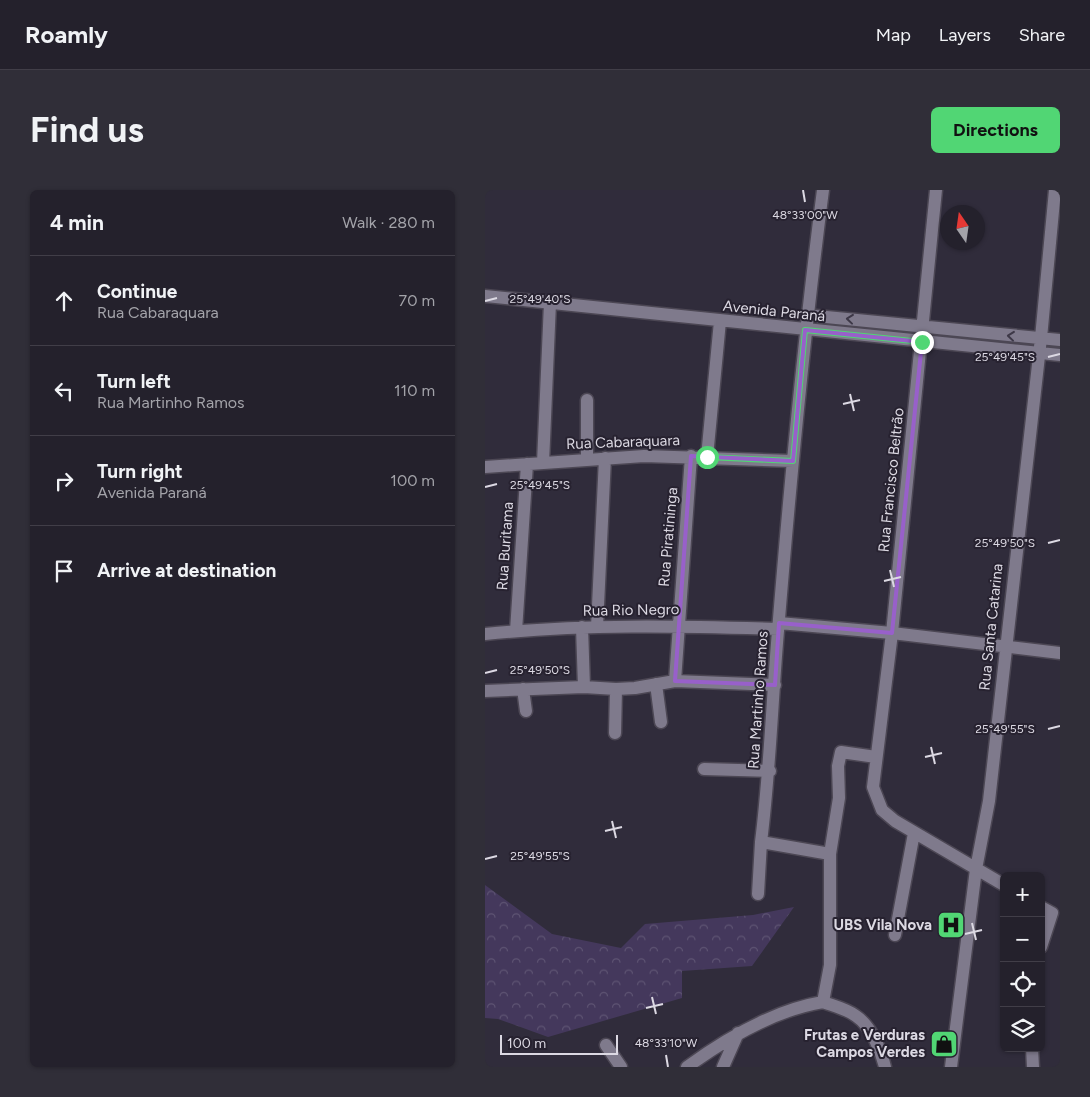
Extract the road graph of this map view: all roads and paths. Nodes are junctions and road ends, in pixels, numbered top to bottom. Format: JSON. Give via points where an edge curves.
{"nodes":[{"id":1,"x":823,"y":190,"type":"edge"},
{"id":2,"x":936,"y":190,"type":"edge"},
{"id":3,"x":1055,"y":190,"type":"edge"},
{"id":4,"x":485,"y":296,"type":"edge"},
{"id":5,"x":550,"y":303,"type":"junction"},
{"id":6,"x":806,"y":315,"type":"junction"},
{"id":7,"x":720,"y":321,"type":"junction"},
{"id":8,"x":805,"y":330,"type":"junction"},
{"id":9,"x":922,"y":333,"type":"junction"},
{"id":10,"x":1041,"y":338,"type":"junction"},
{"id":11,"x":1060,"y":340,"type":"edge"},
{"id":12,"x":1039,"y":353,"type":"junction"},
{"id":13,"x":1060,"y":356,"type":"edge"},
{"id":14,"x":587,"y":400,"type":"dead end"},
{"id":15,"x":691,"y":456,"type":"junction"},
{"id":16,"x":707,"y":457,"type":"junction"},
{"id":17,"x":605,"y":458,"type":"junction"},
{"id":18,"x":587,"y":459,"type":"junction"},
{"id":19,"x":793,"y":461,"type":"junction"},
{"id":20,"x":543,"y":463,"type":"junction"},
{"id":21,"x":527,"y":464,"type":"junction"},
{"id":22,"x":485,"y":467,"type":"edge"},
{"id":23,"x":677,"y":626,"type":"junction"},
{"id":24,"x":779,"y":626,"type":"junction"},
{"id":25,"x":582,"y":627,"type":"junction"},
{"id":26,"x":597,"y":627,"type":"junction"},
{"id":27,"x":516,"y":630,"type":"junction"},
{"id":28,"x":892,"y":633,"type":"junction"},
{"id":29,"x":485,"y":634,"type":"edge"},
{"id":30,"x":1005,"y":646,"type":"junction"},
{"id":31,"x":1060,"y":653,"type":"edge"},
{"id":32,"x":675,"y":681,"type":"junction"},
{"id":33,"x":656,"y":684,"type":"junction"},
{"id":34,"x":775,"y":685,"type":"junction"},
{"id":35,"x":584,"y":687,"type":"junction"},
{"id":36,"x":523,"y":689,"type":"junction"},
{"id":37,"x":616,"y":689,"type":"junction"},
{"id":38,"x":485,"y":691,"type":"edge"},
{"id":39,"x":526,"y":711,"type":"dead end"},
{"id":40,"x":661,"y":722,"type":"dead end"},
{"id":41,"x":615,"y":733,"type":"dead end"},
{"id":42,"x":876,"y":757,"type":"junction"},
{"id":43,"x":704,"y":769,"type":"dead end"},
{"id":44,"x":770,"y":771,"type":"junction"},
{"id":45,"x":913,"y":833,"type":"junction"},
{"id":46,"x":761,"y":842,"type":"junction"},
{"id":47,"x":830,"y":854,"type":"junction"},
{"id":48,"x":976,"y":869,"type":"junction"},
{"id":49,"x":1000,"y":883,"type":"edge"},
{"id":50,"x":758,"y":894,"type":"dead end"},
{"id":51,"x":895,"y":935,"type":"dead end"},
{"id":52,"x":823,"y":1002,"type":"junction"},
{"id":53,"x":738,"y":1033,"type":"junction"},
{"id":54,"x":606,"y":1045,"type":"dead end"},
{"id":55,"x":1032,"y":1052,"type":"edge"},
{"id":56,"x":621,"y":1067,"type":"edge"},
{"id":57,"x":687,"y":1067,"type":"edge"},
{"id":58,"x":723,"y":1067,"type":"edge"},
{"id":59,"x":885,"y":1067,"type":"edge"},
{"id":60,"x":951,"y":1067,"type":"edge"},
{"id":61,"x":1033,"y":1067,"type":"edge"}],
"edges":[{"from":1,"to":6,"type":"street","name":"Rua Martinho Ramos"},
{"from":2,"to":9,"type":"street","name":"Rua Francisco Beltrão"},
{"from":3,"to":10,"type":"street","name":"Rua Santa Catarina"},
{"from":4,"to":5,"type":"street","name":"Avenida Paraná"},
{"from":5,"to":7,"type":"street","name":"Avenida Paraná"},
{"from":5,"to":20,"type":"street"},
{"from":6,"to":8,"type":"street","name":"Rua Martinho Ramos"},
{"from":9,"to":6,"type":"street","name":"Avenida Paraná","one_way":true},
{"from":7,"to":8,"type":"street","name":"Avenida Paraná"},
{"from":7,"to":16,"type":"street"},
{"from":8,"to":9,"type":"street","name":"Avenida Paraná"},
{"from":8,"to":19,"type":"street","name":"Rua Martinho Ramos"},
{"from":10,"to":9,"type":"street","name":"Avenida Paraná","one_way":true},
{"from":9,"to":12,"type":"street","name":"Avenida Paraná"},
{"from":9,"to":28,"type":"street","name":"Rua Francisco Beltrão"},
{"from":10,"to":11,"type":"street","name":"Avenida Paraná"},
{"from":10,"to":12,"type":"street","name":"Rua Santa Catarina"},
{"from":12,"to":13,"type":"street","name":"Avenida Paraná"},
{"from":12,"to":30,"type":"street","name":"Rua Santa Catarina"},
{"from":14,"to":18,"type":"street"},
{"from":15,"to":16,"type":"street","name":"Rua Cabaraquara"},
{"from":15,"to":17,"type":"street","name":"Rua Cabaraquara"},
{"from":15,"to":23,"type":"street","name":"Rua Piratininga"},
{"from":16,"to":19,"type":"street","name":"Rua Cabaraquara"},
{"from":17,"to":18,"type":"street","name":"Rua Cabaraquara"},
{"from":17,"to":26,"type":"street"},
{"from":18,"to":20,"type":"street","name":"Rua Cabaraquara"},
{"from":19,"to":24,"type":"street","name":"Rua Martinho Ramos"},
{"from":20,"to":21,"type":"street","name":"Rua Cabaraquara"},
{"from":21,"to":22,"type":"street","name":"Rua Cabaraquara"},
{"from":21,"to":27,"type":"street","name":"Rua Buritama"},
{"from":23,"to":24,"type":"street","name":"Rua Rio Negro"},
{"from":23,"to":26,"type":"street","name":"Rua Rio Negro"},
{"from":23,"to":32,"type":"street","name":"Rua Piratininga"},
{"from":24,"to":28,"type":"street","name":"Rua Rio Negro"},
{"from":24,"to":34,"type":"street","name":"Rua Martinho Ramos"},
{"from":25,"to":26,"type":"street","name":"Rua Rio Negro"},
{"from":25,"to":27,"type":"street","name":"Rua Rio Negro"},
{"from":25,"to":35,"type":"street"},
{"from":27,"to":29,"type":"street","name":"Rua Rio Negro"},
{"from":28,"to":30,"type":"street","name":"Rua Rio Negro"},
{"from":28,"to":42,"type":"street","name":"Rua Francisco Beltrão"},
{"from":30,"to":31,"type":"street","name":"Rua Rio Negro"},
{"from":30,"to":48,"type":"street","name":"Rua Santa Catarina","via":[[987,817]]},
{"from":32,"to":33,"type":"street"},
{"from":32,"to":34,"type":"street"},
{"from":33,"to":37,"type":"street"},
{"from":33,"to":40,"type":"street"},
{"from":34,"to":44,"type":"street","name":"Rua Martinho Ramos"},
{"from":35,"to":36,"type":"street"},
{"from":35,"to":37,"type":"street"},
{"from":36,"to":38,"type":"street"},
{"from":36,"to":39,"type":"street"},
{"from":37,"to":41,"type":"street"},
{"from":42,"to":45,"type":"street","name":"Rua Francisco Beltrão","via":[[873,787],[878,802],[887,815]]},
{"from":42,"to":47,"type":"street","via":[[841,752],[839,798]]},
{"from":43,"to":44,"type":"street"},
{"from":44,"to":46,"type":"street","name":"Rua Martinho Ramos"},
{"from":45,"to":48,"type":"street","name":"Rua Francisco Beltrão"},
{"from":45,"to":51,"type":"street"},
{"from":46,"to":47,"type":"street"},
{"from":46,"to":50,"type":"street","name":"Rua Martinho Ramos"},
{"from":47,"to":52,"type":"street","via":[[830,965]]},
{"from":48,"to":49,"type":"street","name":"Rua Francisco Beltrão"},
{"from":48,"to":60,"type":"street","name":"Rua Santa Catarina"},
{"from":52,"to":53,"type":"street","via":[[790,1011]]},
{"from":52,"to":59,"type":"street","via":[[856,1015],[862,1021],[879,1048]]},
{"from":53,"to":57,"type":"street"},
{"from":53,"to":58,"type":"street"},
{"from":54,"to":56,"type":"street"},
{"from":55,"to":61,"type":"street"}]}
